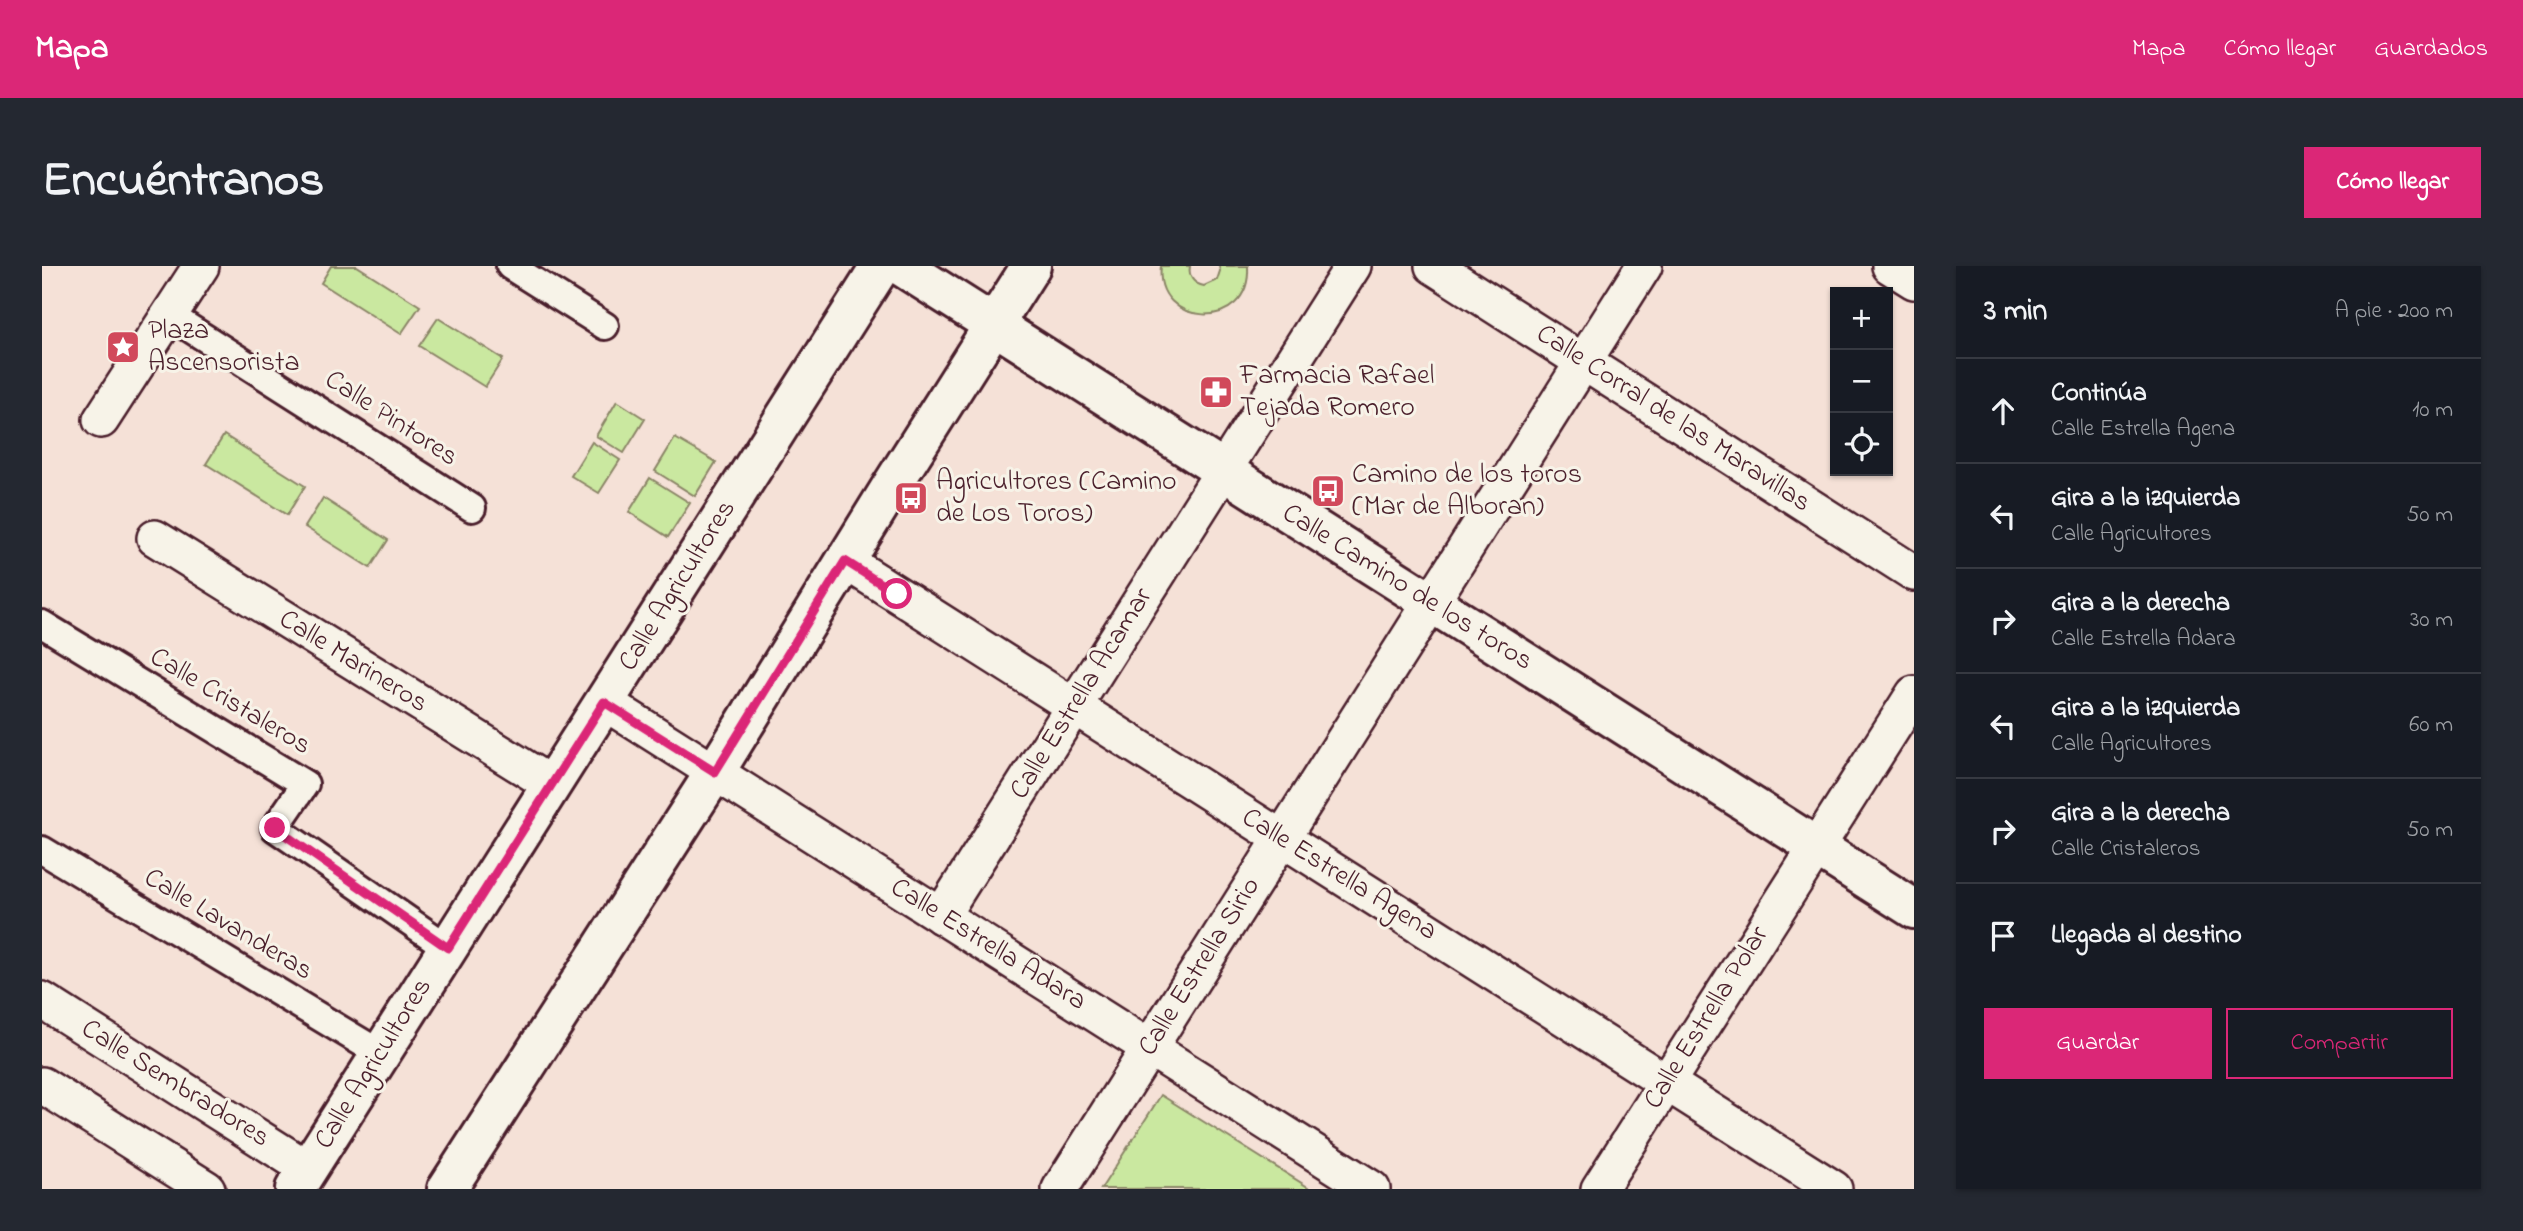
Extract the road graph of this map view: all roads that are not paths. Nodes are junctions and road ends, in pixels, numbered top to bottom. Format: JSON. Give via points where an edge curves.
{"nodes":[{"id":1,"x":201,"y":266,"type":"edge"},
{"id":2,"x":510,"y":266,"type":"edge"},
{"id":3,"x":881,"y":266,"type":"edge"},
{"id":4,"x":901,"y":266,"type":"edge"},
{"id":5,"x":1031,"y":266,"type":"edge"},
{"id":6,"x":1353,"y":266,"type":"edge"},
{"id":7,"x":1433,"y":266,"type":"edge"},
{"id":8,"x":1644,"y":266,"type":"edge"},
{"id":9,"x":1890,"y":266,"type":"edge"},
{"id":10,"x":1914,"y":281,"type":"edge"},
{"id":11,"x":169,"y":315,"type":"junction"},
{"id":12,"x":605,"y":326,"type":"dead end"},
{"id":13,"x":993,"y":326,"type":"junction"},
{"id":14,"x":1583,"y":362,"type":"junction"},
{"id":15,"x":101,"y":421,"type":"dead end"},
{"id":16,"x":1223,"y":471,"type":"junction"},
{"id":17,"x":472,"y":508,"type":"dead end"},
{"id":18,"x":155,"y":538,"type":"dead end"},
{"id":19,"x":845,"y":561,"type":"junction"},
{"id":20,"x":1914,"y":573,"type":"edge"},
{"id":21,"x":1430,"y":603,"type":"junction"},
{"id":22,"x":42,"y":624,"type":"edge"},
{"id":23,"x":1914,"y":694,"type":"edge"},
{"id":24,"x":604,"y":702,"type":"junction"},
{"id":25,"x":1074,"y":706,"type":"junction"},
{"id":26,"x":715,"y":772,"type":"junction"},
{"id":27,"x":552,"y":785,"type":"junction"},
{"id":28,"x":1281,"y":838,"type":"junction"},
{"id":29,"x":1816,"y":847,"type":"junction"},
{"id":30,"x":42,"y":850,"type":"edge"},
{"id":31,"x":1914,"y":909,"type":"edge"},
{"id":32,"x":941,"y":916,"type":"junction"},
{"id":33,"x":448,"y":948,"type":"junction"},
{"id":34,"x":42,"y":1000,"type":"edge"},
{"id":35,"x":1149,"y":1048,"type":"junction"},
{"id":36,"x":381,"y":1054,"type":"junction"},
{"id":37,"x":1666,"y":1083,"type":"junction"},
{"id":38,"x":42,"y":1085,"type":"edge"},
{"id":39,"x":301,"y":1183,"type":"edge"},
{"id":40,"x":207,"y":1189,"type":"edge"},
{"id":41,"x":447,"y":1189,"type":"edge"},
{"id":42,"x":1060,"y":1189,"type":"edge"},
{"id":43,"x":1372,"y":1189,"type":"edge"},
{"id":44,"x":1599,"y":1189,"type":"edge"},
{"id":45,"x":1834,"y":1189,"type":"edge"}],
"edges":[{"from":1,"to":11,"type":"street"},
{"from":2,"to":12,"type":"street"},
{"from":3,"to":24,"type":"street","name":"Calle Agricultores"},
{"from":4,"to":13,"type":"street","name":"Calle Camino de los toros"},
{"from":5,"to":13,"type":"street"},
{"from":6,"to":16,"type":"street","name":"Calle Estrella Acamar"},
{"from":7,"to":14,"type":"street","name":"Calle Corral de las Maravillas"},
{"from":8,"to":14,"type":"street","name":"Calle Estrella Sirio"},
{"from":9,"to":10,"type":"street"},
{"from":11,"to":15,"type":"street"},
{"from":11,"to":17,"type":"street","name":"Calle Pintores"},
{"from":13,"to":16,"type":"street","name":"Calle Camino de los toros"},
{"from":13,"to":19,"type":"street"},
{"from":14,"to":20,"type":"street","name":"Calle Corral de las Maravillas"},
{"from":14,"to":21,"type":"street","name":"Calle Estrella Sirio"},
{"from":16,"to":21,"type":"street","name":"Calle Camino de los toros"},
{"from":16,"to":25,"type":"street","name":"Calle Estrella Acamar"},
{"from":18,"to":27,"type":"street","name":"Calle Marineros"},
{"from":19,"to":25,"type":"street","name":"Calle Estrella Agena"},
{"from":19,"to":26,"type":"street"},
{"from":21,"to":28,"type":"street","name":"Calle Estrella Sirio"},
{"from":21,"to":29,"type":"street","name":"Calle Camino de los toros"},
{"from":22,"to":33,"type":"street","name":"Calle Cristaleros","via":[[304,785],[275,828]]},
{"from":23,"to":29,"type":"street","name":"Calle Estrella Polar"},
{"from":24,"to":26,"type":"street","name":"Calle Estrella Adara"},
{"from":24,"to":27,"type":"street","name":"Calle Agricultores"},
{"from":25,"to":28,"type":"street","name":"Calle Estrella Agena"},
{"from":25,"to":32,"type":"street","name":"Calle Estrella Acamar"},
{"from":26,"to":32,"type":"street","name":"Calle Estrella Adara"},
{"from":26,"to":41,"type":"street"},
{"from":27,"to":33,"type":"street","name":"Calle Agricultores"},
{"from":28,"to":35,"type":"street","name":"Calle Estrella Sirio"},
{"from":28,"to":37,"type":"street","name":"Calle Estrella Agena"},
{"from":29,"to":31,"type":"street","name":"Calle Camino de los toros"},
{"from":29,"to":37,"type":"street","name":"Calle Estrella Polar"},
{"from":30,"to":36,"type":"street","name":"Calle Lavanderas"},
{"from":32,"to":35,"type":"street","name":"Calle Estrella Adara"},
{"from":33,"to":36,"type":"street","name":"Calle Agricultores"},
{"from":34,"to":39,"type":"street","name":"Calle Sembradores"},
{"from":35,"to":42,"type":"street","name":"Calle Estrella Sirio"},
{"from":35,"to":43,"type":"street","name":"Calle Estrella Adara"},
{"from":36,"to":39,"type":"street","name":"Calle Agricultores"},
{"from":37,"to":44,"type":"street","name":"Calle Estrella Polar"},
{"from":37,"to":45,"type":"street","name":"Calle Estrella Agena"},
{"from":38,"to":40,"type":"street"}]}
